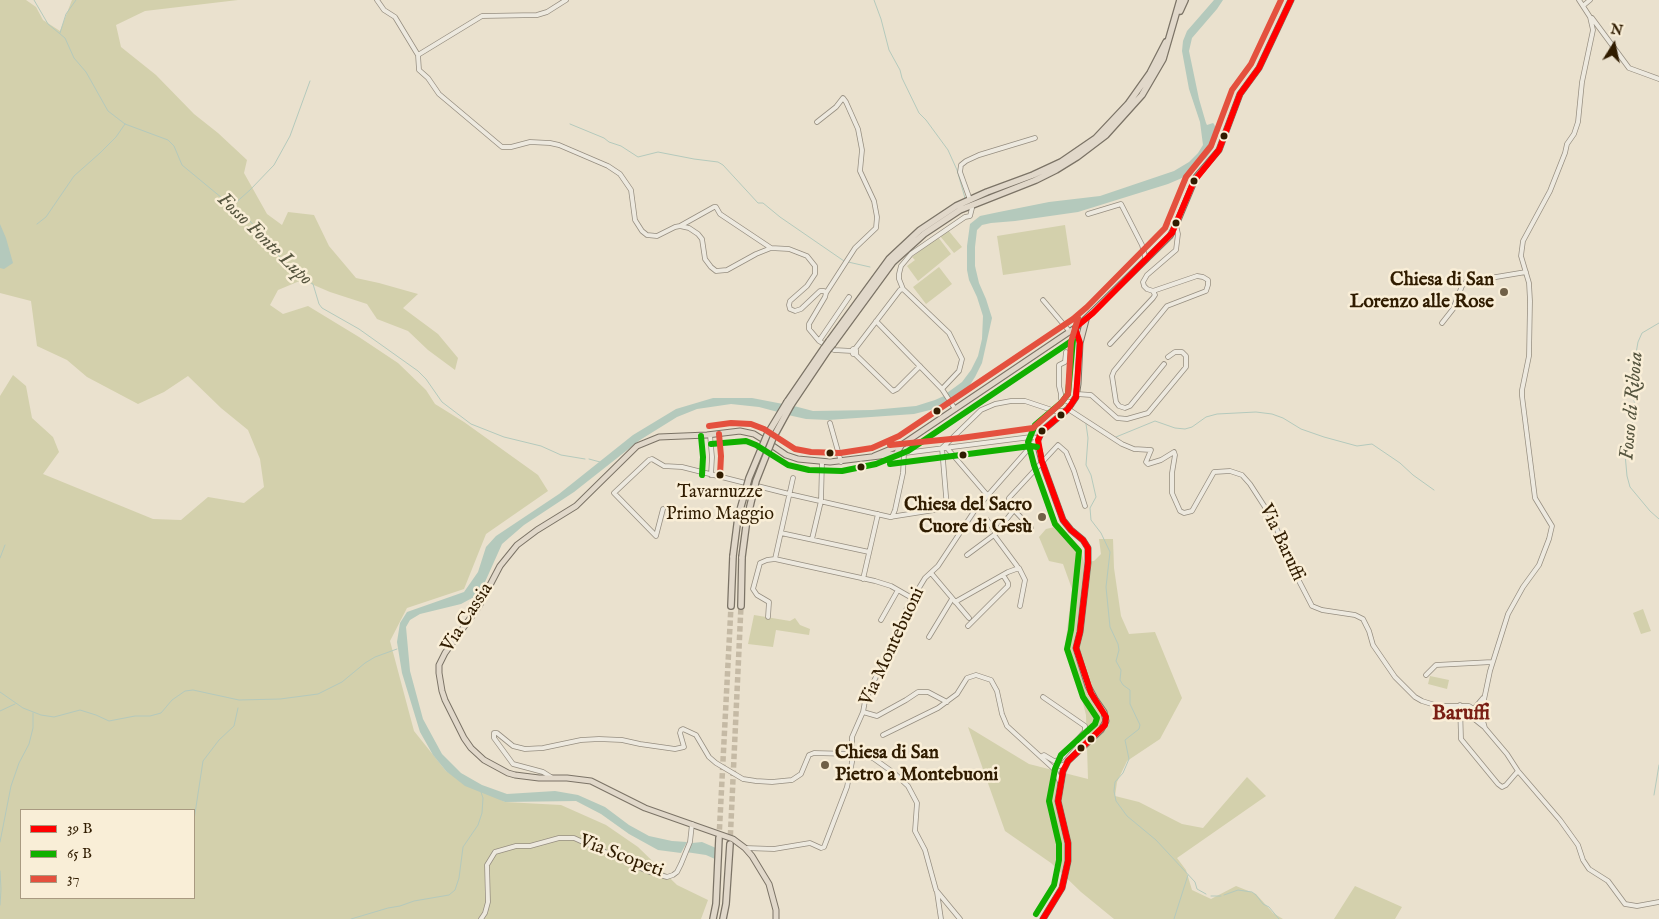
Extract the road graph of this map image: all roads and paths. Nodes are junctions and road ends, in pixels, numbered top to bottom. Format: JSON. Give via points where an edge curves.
{"nodes":[{"id":1,"x":377,"y":0,"type":"edge"},
{"id":2,"x":566,"y":0,"type":"edge"},
{"id":3,"x":1179,"y":0,"type":"edge"},
{"id":4,"x":1185,"y":0,"type":"edge"},
{"id":5,"x":1291,"y":0,"type":"edge"},
{"id":6,"x":1579,"y":0,"type":"edge"},
{"id":7,"x":1590,"y":0,"type":"edge"},
{"id":8,"x":1584,"y":5,"type":"junction"},
{"id":9,"x":1590,"y":17,"type":"junction"},
{"id":10,"x":1174,"y":24,"type":"junction"},
{"id":11,"x":418,"y":55,"type":"junction"},
{"id":12,"x":1659,"y":78,"type":"edge"},
{"id":13,"x":817,"y":122,"type":"dead end"},
{"id":14,"x":1035,"y":138,"type":"dead end"},
{"id":15,"x":969,"y":197,"type":"dead end"},
{"id":16,"x":972,"y":208,"type":"dead end"},
{"id":17,"x":1088,"y":214,"type":"dead end"},
{"id":18,"x":1176,"y":225,"type":"junction"},
{"id":19,"x":680,"y":226,"type":"junction"},
{"id":20,"x":771,"y":248,"type":"junction"},
{"id":21,"x":1146,"y":260,"type":"junction"},
{"id":22,"x":1526,"y":272,"type":"junction"},
{"id":23,"x":903,"y":289,"type":"junction"},
{"id":24,"x":1153,"y":290,"type":"junction"},
{"id":25,"x":826,"y":293,"type":"junction"},
{"id":26,"x":849,"y":297,"type":"dead end"},
{"id":27,"x":1043,"y":300,"type":"dead end"},
{"id":28,"x":1086,"y":320,"type":"junction"},
{"id":29,"x":876,"y":321,"type":"junction"},
{"id":30,"x":1442,"y":323,"type":"dead end"},
{"id":31,"x":1074,"y":329,"type":"junction"},
{"id":32,"x":819,"y":340,"type":"junction"},
{"id":33,"x":1081,"y":340,"type":"junction"},
{"id":34,"x":1110,"y":344,"type":"dead end"},
{"id":35,"x":854,"y":351,"type":"junction"},
{"id":36,"x":1066,"y":352,"type":"dead end"},
{"id":37,"x":1168,"y":357,"type":"dead end"},
{"id":38,"x":1164,"y":364,"type":"dead end"},
{"id":39,"x":920,"y":366,"type":"junction"},
{"id":40,"x":944,"y":391,"type":"junction"},
{"id":41,"x":1077,"y":394,"type":"junction"},
{"id":42,"x":789,"y":403,"type":"junction"},
{"id":43,"x":1072,"y":403,"type":"junction"},
{"id":44,"x":955,"y":409,"type":"junction"},
{"id":45,"x":1066,"y":410,"type":"junction"},
{"id":46,"x":1055,"y":411,"type":"junction"},
{"id":47,"x":1055,"y":420,"type":"junction"},
{"id":48,"x":830,"y":423,"type":"dead end"},
{"id":49,"x":710,"y":435,"type":"junction"},
{"id":50,"x":762,"y":438,"type":"dead end"},
{"id":51,"x":1038,"y":438,"type":"junction"},
{"id":52,"x":773,"y":446,"type":"dead end"},
{"id":53,"x":945,"y":448,"type":"junction"},
{"id":54,"x":895,"y":451,"type":"junction"},
{"id":55,"x":906,"y":452,"type":"junction"},
{"id":56,"x":822,"y":462,"type":"junction"},
{"id":57,"x":841,"y":462,"type":"junction"},
{"id":58,"x":1042,"y":462,"type":"junction"},
{"id":59,"x":711,"y":475,"type":"junction"},
{"id":60,"x":793,"y":478,"type":"dead end"},
{"id":61,"x":789,"y":494,"type":"junction"},
{"id":62,"x":988,"y":496,"type":"junction"},
{"id":63,"x":822,"y":501,"type":"junction"},
{"id":64,"x":1085,"y":506,"type":"dead end"},
{"id":65,"x":663,"y":509,"type":"dead end"},
{"id":66,"x":1014,"y":510,"type":"junction"},
{"id":67,"x":878,"y":514,"type":"junction"},
{"id":68,"x":892,"y":517,"type":"junction"},
{"id":69,"x":987,"y":520,"type":"dead end"},
{"id":70,"x":1031,"y":528,"type":"dead end"},
{"id":71,"x":781,"y":533,"type":"junction"},
{"id":72,"x":995,"y":534,"type":"junction"},
{"id":73,"x":812,"y":540,"type":"junction"},
{"id":74,"x":869,"y":552,"type":"junction"},
{"id":75,"x":967,"y":555,"type":"dead end"},
{"id":76,"x":775,"y":559,"type":"junction"},
{"id":77,"x":1017,"y":566,"type":"dead end"},
{"id":78,"x":931,"y":573,"type":"junction"},
{"id":79,"x":1003,"y":575,"type":"junction"},
{"id":80,"x":863,"y":579,"type":"junction"},
{"id":81,"x":898,"y":590,"type":"junction"},
{"id":82,"x":912,"y":598,"type":"junction"},
{"id":83,"x":954,"y":600,"type":"junction"},
{"id":84,"x":731,"y":606,"type":"tunnel mouth"},
{"id":85,"x":741,"y":606,"type":"tunnel mouth"},
{"id":86,"x":1020,"y":606,"type":"dead end"},
{"id":87,"x":768,"y":617,"type":"dead end"},
{"id":88,"x":969,"y":618,"type":"dead end"},
{"id":89,"x":881,"y":620,"type":"dead end"},
{"id":90,"x":968,"y":626,"type":"dead end"},
{"id":91,"x":929,"y":638,"type":"dead end"},
{"id":92,"x":1492,"y":662,"type":"junction"},
{"id":93,"x":1426,"y":675,"type":"dead end"},
{"id":94,"x":1043,"y":697,"type":"dead end"},
{"id":95,"x":1484,"y":697,"type":"junction"},
{"id":96,"x":947,"y":702,"type":"junction"},
{"id":97,"x":1460,"y":705,"type":"junction"},
{"id":98,"x":1441,"y":707,"type":"junction"},
{"id":99,"x":1474,"y":708,"type":"junction"},
{"id":100,"x":863,"y":712,"type":"junction"},
{"id":101,"x":1460,"y":712,"type":"junction"},
{"id":102,"x":1482,"y":714,"type":"junction"},
{"id":103,"x":1473,"y":717,"type":"junction"},
{"id":104,"x":1485,"y":728,"type":"junction"},
{"id":105,"x":883,"y":734,"type":"dead end"},
{"id":106,"x":1075,"y":744,"type":"junction"},
{"id":107,"x":1081,"y":749,"type":"junction"},
{"id":108,"x":851,"y":753,"type":"junction"},
{"id":109,"x":1041,"y":757,"type":"junction"},
{"id":110,"x":1066,"y":764,"type":"junction"},
{"id":111,"x":1054,"y":768,"type":"junction"},
{"id":112,"x":1518,"y":770,"type":"junction"},
{"id":113,"x":1063,"y":771,"type":"junction"},
{"id":114,"x":553,"y":778,"type":"junction"},
{"id":115,"x":1060,"y":782,"type":"junction"},
{"id":116,"x":692,"y":824,"type":"junction"},
{"id":117,"x":719,"y":838,"type":"tunnel mouth"},
{"id":118,"x":730,"y":844,"type":"tunnel mouth"},
{"id":119,"x":745,"y":848,"type":"junction"},
{"id":120,"x":936,"y":890,"type":"junction"},
{"id":121,"x":1659,"y":902,"type":"edge"},
{"id":122,"x":481,"y":919,"type":"edge"},
{"id":123,"x":713,"y":919,"type":"edge"},
{"id":124,"x":723,"y":919,"type":"edge"},
{"id":125,"x":776,"y":919,"type":"edge"},
{"id":126,"x":941,"y":919,"type":"edge"},
{"id":127,"x":960,"y":919,"type":"edge"},
{"id":128,"x":1043,"y":919,"type":"edge"}],
"edges":[{"from":1,"to":11,"type":"street","via":[[395,17]]},
{"from":2,"to":11,"type":"street","via":[[537,15],[482,16]]},
{"from":3,"to":10,"type":"highway"},
{"from":4,"to":10,"type":"highway"},
{"from":5,"to":18,"type":"main road","via":[[1259,68],[1238,99],[1219,150],[1194,181]]},
{"from":6,"to":8,"type":"street"},
{"from":7,"to":8,"type":"street"},
{"from":8,"to":9,"type":"street"},
{"from":9,"to":12,"type":"street","via":[[1629,68]]},
{"from":9,"to":22,"type":"street","via":[[1593,30],[1578,122],[1550,190],[1523,242],[1521,256]]},
{"from":10,"to":42,"type":"highway","bridge":true,"via":[[1150,73],[1128,104],[1096,138],[1061,162],[956,206],[920,230],[889,259]]},
{"from":11,"to":19,"type":"street","via":[[419,70],[439,94],[502,147],[530,142],[550,143],[608,166],[620,174],[631,190],[635,220],[642,232],[657,236]]},
{"from":13,"to":25,"type":"street","via":[[843,98],[858,129],[862,150],[860,171],[878,217],[876,228],[855,248]]},
{"from":14,"to":15,"type":"street","via":[[979,155],[961,165],[960,172]]},
{"from":16,"to":23,"type":"street","via":[[970,216],[911,254],[899,274]]},
{"from":17,"to":21,"type":"street","via":[[1121,204]]},
{"from":18,"to":21,"type":"main road","via":[[1170,236]]},
{"from":18,"to":24,"type":"street","via":[[1176,250],[1143,282],[1147,290]]},
{"from":19,"to":20,"type":"street","via":[[716,207],[720,214]]},
{"from":19,"to":20,"type":"street","via":[[698,234],[702,239],[705,259],[716,271],[727,270]]},
{"from":20,"to":25,"type":"street","via":[[800,253],[815,266],[813,280],[790,301],[790,309],[801,309],[820,292]]},
{"from":21,"to":28,"type":"main road"},
{"from":22,"to":30,"type":"street","via":[[1466,282]]},
{"from":22,"to":92,"type":"street","via":[[1530,301],[1529,346],[1522,396],[1535,498],[1552,526],[1539,565],[1508,614]]},
{"from":23,"to":29,"type":"street"},
{"from":23,"to":40,"type":"street","via":[[949,333],[962,359],[959,371]]},
{"from":24,"to":34,"type":"street","via":[[1153,298]]},
{"from":24,"to":38,"type":"street","via":[[1198,276],[1208,280],[1206,291],[1167,306],[1114,370],[1112,376],[1119,406],[1130,406]]},
{"from":25,"to":32,"type":"street","via":[[809,324],[809,330]]},
{"from":26,"to":32,"type":"street"},
{"from":27,"to":31,"type":"street"},
{"from":28,"to":31,"type":"main road"},
{"from":28,"to":33,"type":"main road"},
{"from":29,"to":35,"type":"street"},
{"from":29,"to":39,"type":"street"},
{"from":31,"to":33,"type":"main road","via":[[1081,330]]},
{"from":31,"to":44,"type":"main road"},
{"from":32,"to":35,"type":"street","via":[[834,350]]},
{"from":33,"to":41,"type":"main road"},
{"from":35,"to":39,"type":"street","via":[[893,391]]},
{"from":36,"to":43,"type":"street","via":[[1065,362],[1059,366],[1061,399]]},
{"from":37,"to":41,"type":"street","via":[[1182,352],[1186,356],[1186,367],[1148,413],[1127,419],[1117,418],[1091,395]]},
{"from":39,"to":40,"type":"street"},
{"from":40,"to":44,"type":"street"},
{"from":41,"to":43,"type":"main road","name":"Via Montebuoni"},
{"from":42,"to":84,"type":"highway","bridge":true,"via":[[767,435],[749,478],[738,517]]},
{"from":42,"to":85,"type":"highway","bridge":true,"via":[[756,481],[747,519]]},
{"from":43,"to":45,"type":"main road","name":"Via Montebuoni"},
{"from":44,"to":54,"type":"main road"},
{"from":45,"to":46,"type":"street"},
{"from":45,"to":47,"type":"main road","name":"Via Montebuoni"},
{"from":45,"to":98,"type":"street","name":"Via Baruffi","via":[[1122,444],[1151,450],[1148,464],[1174,452],[1172,493],[1184,513],[1192,511],[1214,472],[1230,471],[1242,475],[1272,518],[1312,606],[1362,619],[1373,645],[1401,684],[1422,702]]},
{"from":46,"to":47,"type":"street"},
{"from":46,"to":53,"type":"street","via":[[1025,401],[995,404],[981,410]]},
{"from":47,"to":51,"type":"main road","name":"Via Montebuoni"},
{"from":48,"to":57,"type":"street"},
{"from":49,"to":50,"type":"main road","name":"Via Cassia","via":[[740,431]]},
{"from":49,"to":59,"type":"street"},
{"from":49,"to":114,"type":"main road","name":"Via Cassia","via":[[665,436],[643,442],[576,506],[521,541],[504,561],[479,606],[441,659],[442,691],[471,748],[484,760],[508,773]]},
{"from":51,"to":53,"type":"street","via":[[1031,436]]},
{"from":51,"to":58,"type":"main road"},
{"from":51,"to":62,"type":"street","name":"Via Montebuoni"},
{"from":52,"to":56,"type":"main road","via":[[798,459]]},
{"from":53,"to":55,"type":"street"},
{"from":53,"to":62,"type":"street"},
{"from":53,"to":68,"type":"street","via":[[947,508]]},
{"from":54,"to":55,"type":"street"},
{"from":54,"to":57,"type":"main road"},
{"from":55,"to":68,"type":"street"},
{"from":56,"to":57,"type":"main road"},
{"from":56,"to":63,"type":"street"},
{"from":58,"to":64,"type":"street","via":[[1058,445],[1066,452]]},
{"from":58,"to":66,"type":"street","via":[[1009,498],[1008,504]]},
{"from":58,"to":107,"type":"main road","via":[[1063,520],[1088,548],[1076,648],[1091,693],[1106,717],[1101,730]]},
{"from":59,"to":61,"type":"street"},
{"from":59,"to":65,"type":"street","via":[[649,460],[614,493],[656,536]]},
{"from":60,"to":61,"type":"street"},
{"from":61,"to":63,"type":"street"},
{"from":61,"to":71,"type":"street"},
{"from":62,"to":78,"type":"street","name":"Via Montebuoni"},
{"from":63,"to":67,"type":"street"},
{"from":63,"to":73,"type":"street"},
{"from":66,"to":70,"type":"street"},
{"from":66,"to":72,"type":"street"},
{"from":67,"to":68,"type":"street"},
{"from":67,"to":74,"type":"street"},
{"from":69,"to":72,"type":"street"},
{"from":71,"to":73,"type":"street"},
{"from":71,"to":76,"type":"street"},
{"from":72,"to":75,"type":"street"},
{"from":72,"to":77,"type":"street"},
{"from":73,"to":74,"type":"street"},
{"from":74,"to":80,"type":"street"},
{"from":76,"to":80,"type":"street"},
{"from":76,"to":87,"type":"street","via":[[760,563],[753,589],[756,595],[769,602]]},
{"from":78,"to":82,"type":"street","name":"Via Montebuoni"},
{"from":78,"to":83,"type":"street"},
{"from":79,"to":83,"type":"street"},
{"from":79,"to":86,"type":"street","via":[[1019,568],[1023,574],[1025,580]]},
{"from":79,"to":90,"type":"street","via":[[1008,586]]},
{"from":80,"to":81,"type":"street"},
{"from":81,"to":82,"type":"street"},
{"from":81,"to":89,"type":"street"},
{"from":82,"to":100,"type":"street","name":"Via Montebuoni","via":[[865,701]]},
{"from":83,"to":88,"type":"street"},
{"from":83,"to":91,"type":"street"},
{"from":92,"to":93,"type":"street","via":[[1436,665]]},
{"from":92,"to":95,"type":"street"},
{"from":94,"to":106,"type":"street","via":[[1085,726],[1086,731]]},
{"from":95,"to":99,"type":"street"},
{"from":95,"to":102,"type":"street"},
{"from":96,"to":100,"type":"street","via":[[928,692],[918,692],[877,716]]},
{"from":96,"to":105,"type":"street"},
{"from":96,"to":109,"type":"street","via":[[957,694],[967,678],[976,675],[991,680],[1007,726]]},
{"from":97,"to":98,"type":"street","name":"Via Baruffi"},
{"from":97,"to":99,"type":"street","name":"Via Baruffi"},
{"from":97,"to":101,"type":"street"},
{"from":98,"to":101,"type":"street","name":"Via Baruffi"},
{"from":99,"to":102,"type":"street","name":"Via Baruffi"},
{"from":99,"to":103,"type":"street"},
{"from":100,"to":108,"type":"street","name":"Via Montebuoni","via":[[852,737]]},
{"from":101,"to":103,"type":"street","name":"Via Baruffi"},
{"from":101,"to":112,"type":"street","via":[[1461,739],[1500,786],[1506,785]]},
{"from":102,"to":103,"type":"street"},
{"from":102,"to":104,"type":"street"},
{"from":103,"to":104,"type":"street","name":"Via Baruffi"},
{"from":104,"to":112,"type":"street","name":"Via Baruffi"},
{"from":106,"to":107,"type":"street"},
{"from":106,"to":109,"type":"street","via":[[1060,760]]},
{"from":107,"to":110,"type":"main road"},
{"from":108,"to":114,"type":"street","via":[[814,753],[809,755],[801,774],[792,780],[772,782],[743,779],[716,763],[696,735],[683,729],[680,733],[684,747],[675,749],[599,739],[526,749],[513,746],[494,733],[494,738],[513,764]]},
{"from":108,"to":119,"type":"street","name":"Via Montebuoni","via":[[847,787],[824,847],[810,843],[774,849]]},
{"from":108,"to":120,"type":"street","via":[[873,758],[908,786],[917,802],[915,831],[925,850]]},
{"from":109,"to":111,"type":"street"},
{"from":110,"to":111,"type":"street"},
{"from":110,"to":113,"type":"main road"},
{"from":111,"to":113,"type":"street"},
{"from":111,"to":115,"type":"street"},
{"from":112,"to":121,"type":"street","name":"Via Baruffi","via":[[1578,845],[1586,866],[1608,881],[1623,903],[1637,906]]},
{"from":113,"to":115,"type":"main road"},
{"from":114,"to":116,"type":"main road","name":"Via Cassia","via":[[591,781],[645,808]]},
{"from":115,"to":128,"type":"main road","via":[[1058,801],[1067,838],[1068,861],[1062,888]]},
{"from":116,"to":119,"type":"main road","name":"Via Cassia","via":[[728,836]]},
{"from":116,"to":122,"type":"street","name":"Via Scopeti","via":[[689,844],[677,872],[667,877],[574,838],[559,838],[495,852],[487,865],[488,902]]},
{"from":117,"to":123,"type":"highway"},
{"from":118,"to":124,"type":"highway"},
{"from":119,"to":125,"type":"main road","name":"Via Cassia","via":[[769,884]]},
{"from":120,"to":126,"type":"street"},
{"from":120,"to":127,"type":"street"}]}
